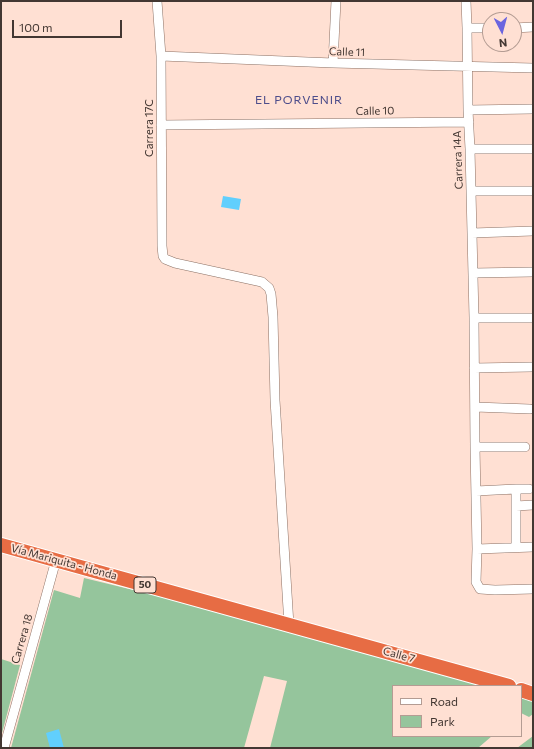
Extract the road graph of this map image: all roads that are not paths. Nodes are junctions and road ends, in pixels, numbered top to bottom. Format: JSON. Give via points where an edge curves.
{"nodes":[{"id":1,"x":157,"y":1,"type":"edge"},
{"id":2,"x":336,"y":1,"type":"edge"},
{"id":3,"x":466,"y":1,"type":"edge"},
{"id":4,"x":533,"y":27,"type":"edge"},
{"id":5,"x":467,"y":28,"type":"junction"},
{"id":6,"x":482,"y":28,"type":"edge"},
{"id":7,"x":522,"y":28,"type":"edge"},
{"id":8,"x":161,"y":56,"type":"junction"},
{"id":9,"x":333,"y":63,"type":"junction"},
{"id":10,"x":467,"y":67,"type":"junction"},
{"id":11,"x":533,"y":68,"type":"edge"},
{"id":12,"x":533,"y":109,"type":"edge"},
{"id":13,"x":468,"y":110,"type":"junction"},
{"id":14,"x":468,"y":122,"type":"junction"},
{"id":15,"x":161,"y":125,"type":"junction"},
{"id":16,"x":470,"y":149,"type":"junction"},
{"id":17,"x":533,"y":149,"type":"edge"},
{"id":18,"x":471,"y":191,"type":"junction"},
{"id":19,"x":533,"y":191,"type":"edge"},
{"id":20,"x":533,"y":231,"type":"edge"},
{"id":21,"x":472,"y":233,"type":"junction"},
{"id":22,"x":533,"y":272,"type":"edge"},
{"id":23,"x":473,"y":273,"type":"junction"},
{"id":24,"x":474,"y":318,"type":"junction"},
{"id":25,"x":533,"y":318,"type":"edge"},
{"id":26,"x":532,"y":367,"type":"dead end"},
{"id":27,"x":474,"y":368,"type":"junction"},
{"id":28,"x":475,"y":407,"type":"junction"},
{"id":29,"x":530,"y":408,"type":"dead end"},
{"id":30,"x":475,"y":447,"type":"junction"},
{"id":31,"x":525,"y":447,"type":"dead end"},
{"id":32,"x":516,"y":489,"type":"junction"},
{"id":33,"x":529,"y":489,"type":"dead end"},
{"id":34,"x":476,"y":491,"type":"junction"},
{"id":35,"x":533,"y":505,"type":"edge"},
{"id":36,"x":516,"y":506,"type":"junction"},
{"id":37,"x":1,"y":545,"type":"edge"},
{"id":38,"x":516,"y":547,"type":"junction"},
{"id":39,"x":533,"y":547,"type":"edge"},
{"id":40,"x":477,"y":549,"type":"junction"},
{"id":41,"x":56,"y":560,"type":"junction"},
{"id":42,"x":533,"y":589,"type":"edge"},
{"id":43,"x":289,"y":625,"type":"junction"},
{"id":44,"x":505,"y":685,"type":"edge"},
{"id":45,"x":522,"y":690,"type":"edge"},
{"id":46,"x":533,"y":694,"type":"edge"},
{"id":47,"x":4,"y":748,"type":"edge"}],
"edges":[{"from":1,"to":8,"type":"street","name":"Carrera 17C"},
{"from":2,"to":9,"type":"street"},
{"from":3,"to":5,"type":"street","name":"Carrera 14A"},
{"from":4,"to":7,"type":"street"},
{"from":5,"to":6,"type":"street"},
{"from":5,"to":10,"type":"street","name":"Carrera 14A"},
{"from":8,"to":9,"type":"street","name":"Calle 11"},
{"from":8,"to":15,"type":"street","name":"Carrera 17C"},
{"from":9,"to":10,"type":"street","name":"Calle 11"},
{"from":10,"to":11,"type":"street","name":"Calle 11"},
{"from":10,"to":13,"type":"street","name":"Carrera 14A"},
{"from":12,"to":13,"type":"street"},
{"from":13,"to":14,"type":"street","name":"Carrera 14A"},
{"from":14,"to":15,"type":"street","name":"Calle 10"},
{"from":14,"to":16,"type":"street","name":"Carrera 14A"},
{"from":15,"to":43,"type":"street","name":"Carrera 17C","via":[[163,256],[175,263],[262,282],[271,294]]},
{"from":16,"to":17,"type":"street"},
{"from":16,"to":18,"type":"street","name":"Carrera 14A"},
{"from":18,"to":19,"type":"street"},
{"from":18,"to":21,"type":"street","name":"Carrera 14A"},
{"from":20,"to":21,"type":"street"},
{"from":21,"to":23,"type":"street","name":"Carrera 14A"},
{"from":22,"to":23,"type":"street"},
{"from":23,"to":24,"type":"street","name":"Carrera 14A"},
{"from":24,"to":25,"type":"street"},
{"from":24,"to":27,"type":"street","name":"Carrera 14A"},
{"from":26,"to":27,"type":"street"},
{"from":27,"to":28,"type":"street","name":"Carrera 14A"},
{"from":28,"to":29,"type":"street"},
{"from":28,"to":30,"type":"street","name":"Carrera 14A"},
{"from":30,"to":31,"type":"street"},
{"from":30,"to":34,"type":"street","name":"Carrera 14A"},
{"from":32,"to":33,"type":"street"},
{"from":32,"to":34,"type":"street"},
{"from":32,"to":36,"type":"street"},
{"from":34,"to":40,"type":"street","name":"Carrera 14A"},
{"from":35,"to":36,"type":"street"},
{"from":36,"to":38,"type":"street"},
{"from":37,"to":41,"type":"highway","name":"Vía Mariquita - Honda","number":"50"},
{"from":38,"to":39,"type":"street"},
{"from":38,"to":40,"type":"street"},
{"from":40,"to":42,"type":"street","name":"Carrera 14A","via":[[476,582],[480,589]]},
{"from":41,"to":43,"type":"highway","name":"Vía Mariquita - Honda","number":"50"},
{"from":41,"to":47,"type":"street","name":"Carrera 18"},
{"from":43,"to":44,"type":"highway","name":"Calle 7","number":"50"},
{"from":45,"to":46,"type":"highway"}]}
